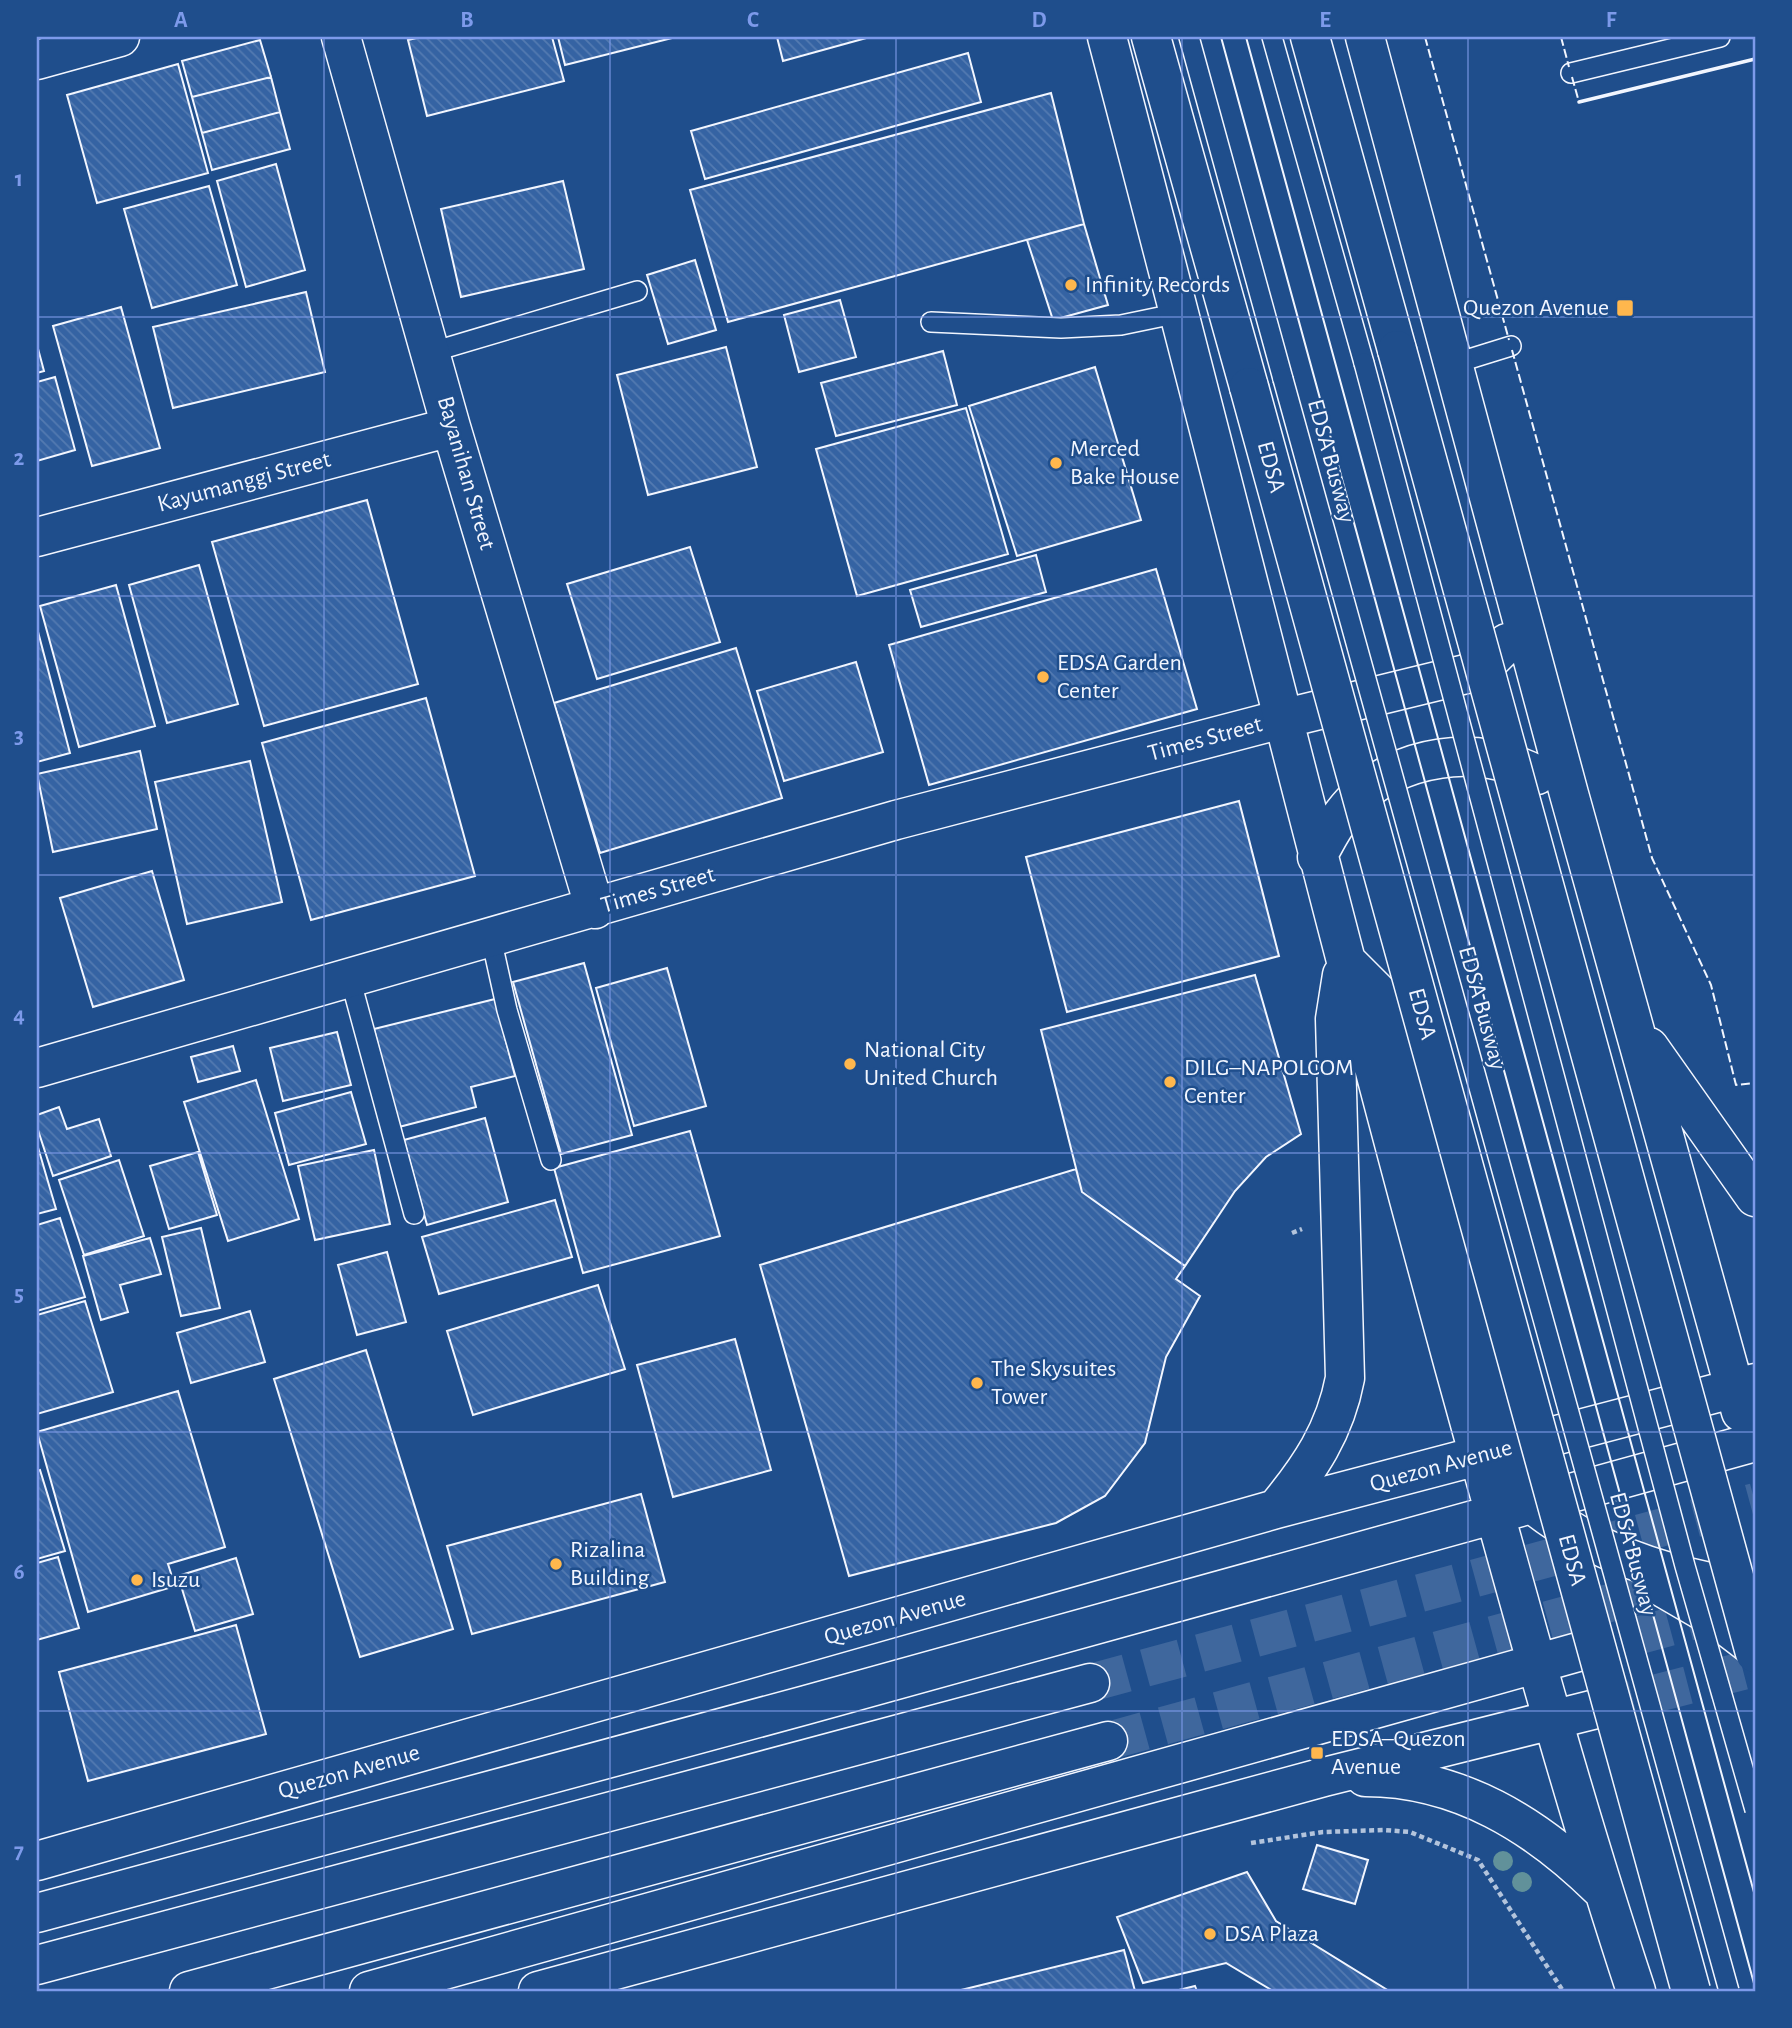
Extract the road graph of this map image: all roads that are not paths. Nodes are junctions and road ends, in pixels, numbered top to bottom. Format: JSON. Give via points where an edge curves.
{"nodes":[{"id":1,"x":120,"y":37,"type":"edge"},
{"id":2,"x":341,"y":37,"type":"edge"},
{"id":3,"x":1107,"y":37,"type":"edge"},
{"id":4,"x":1151,"y":37,"type":"edge"},
{"id":5,"x":1189,"y":37,"type":"edge"},
{"id":6,"x":1272,"y":37,"type":"edge"},
{"id":7,"x":1310,"y":37,"type":"edge"},
{"id":8,"x":1365,"y":37,"type":"edge"},
{"id":9,"x":1720,"y":37,"type":"edge"},
{"id":10,"x":37,"y":60,"type":"edge"},
{"id":11,"x":1571,"y":73,"type":"dead end"},
{"id":12,"x":637,"y":291,"type":"dead end"},
{"id":13,"x":1180,"y":313,"type":"junction"},
{"id":14,"x":931,"y":322,"type":"dead end"},
{"id":15,"x":1511,"y":346,"type":"dead end"},
{"id":16,"x":432,"y":352,"type":"junction"},
{"id":17,"x":1380,"y":356,"type":"junction"},
{"id":18,"x":1454,"y":364,"type":"junction"},
{"id":19,"x":1266,"y":383,"type":"junction"},
{"id":20,"x":451,"y":427,"type":"junction"},
{"id":21,"x":37,"y":537,"type":"edge"},
{"id":22,"x":1521,"y":621,"type":"junction"},
{"id":23,"x":1282,"y":719,"type":"junction"},
{"id":24,"x":1569,"y":794,"type":"junction"},
{"id":25,"x":1317,"y":858,"type":"junction"},
{"id":26,"x":595,"y":909,"type":"junction"},
{"id":27,"x":491,"y":938,"type":"junction"},
{"id":28,"x":1345,"y":960,"type":"junction"},
{"id":29,"x":350,"y":978,"type":"junction"},
{"id":30,"x":1634,"y":1027,"type":"junction"},
{"id":31,"x":37,"y":1068,"type":"edge"},
{"id":32,"x":551,"y":1160,"type":"dead end"},
{"id":33,"x":1755,"y":1197,"type":"edge"},
{"id":34,"x":414,"y":1214,"type":"dead end"},
{"id":35,"x":1745,"y":1386,"type":"edge"},
{"id":36,"x":1497,"y":1451,"type":"junction"},
{"id":37,"x":1753,"y":1451,"type":"edge"},
{"id":38,"x":1530,"y":1502,"type":"junction"},
{"id":39,"x":1276,"y":1509,"type":"junction"},
{"id":40,"x":1494,"y":1513,"type":"junction"},
{"id":41,"x":1749,"y":1601,"type":"edge"},
{"id":42,"x":1578,"y":1652,"type":"tunnel mouth"},
{"id":43,"x":1754,"y":1659,"type":"edge"},
{"id":44,"x":1537,"y":1664,"type":"junction"},
{"id":45,"x":1090,"y":1683,"type":"tunnel mouth"},
{"id":46,"x":1597,"y":1709,"type":"tunnel mouth"},
{"id":47,"x":1553,"y":1720,"type":"junction"},
{"id":48,"x":1108,"y":1741,"type":"tunnel mouth"},
{"id":49,"x":1324,"y":1777,"type":"junction"},
{"id":50,"x":1755,"y":1810,"type":"edge"},
{"id":51,"x":37,"y":1861,"type":"edge"},
{"id":52,"x":1602,"y":1890,"type":"junction"},
{"id":53,"x":37,"y":1913,"type":"edge"},
{"id":54,"x":37,"y":1965,"type":"edge"},
{"id":55,"x":189,"y":1991,"type":"edge"},
{"id":56,"x":369,"y":1991,"type":"edge"},
{"id":57,"x":538,"y":1991,"type":"edge"},
{"id":58,"x":1636,"y":1991,"type":"edge"},
{"id":59,"x":1691,"y":1991,"type":"edge"},
{"id":60,"x":1728,"y":1991,"type":"edge"}],
"edges":[{"from":1,"to":10,"type":"main road"},
{"from":2,"to":16,"type":"main road","name":"Bayanihan Street"},
{"from":3,"to":13,"type":"main road","name":"EDSA"},
{"from":4,"to":19,"type":"main road","name":"EDSA"},
{"from":5,"to":19,"type":"lane","name":"EDSA Busway"},
{"from":6,"to":17,"type":"lane","name":"EDSA Busway"},
{"from":7,"to":17,"type":"main road"},
{"from":8,"to":18,"type":"main road"},
{"from":9,"to":11,"type":"lane"},
{"from":12,"to":16,"type":"lane"},
{"from":13,"to":14,"type":"lane","via":[[1121,325],[1061,328]]},
{"from":13,"to":23,"type":"main road","name":"EDSA"},
{"from":15,"to":18,"type":"lane"},
{"from":16,"to":20,"type":"main road","name":"Bayanihan Street"},
{"from":17,"to":43,"type":"main road","bridge":true},
{"from":17,"to":50,"type":"lane","name":"EDSA Busway","bridge":true,"via":[[1678,1539]]},
{"from":18,"to":22,"type":"main road"},
{"from":19,"to":59,"type":"main road","name":"EDSA","bridge":true},
{"from":19,"to":60,"type":"lane","name":"EDSA Busway","bridge":true},
{"from":20,"to":21,"type":"main road","name":"Kayumanggi Street"},
{"from":20,"to":26,"type":"main road","name":"Bayanihan Street"},
{"from":22,"to":23,"type":"main road","name":"Times Street","via":[[1499,652],[1466,674]]},
{"from":22,"to":24,"type":"main road"},
{"from":23,"to":25,"type":"main road","name":"EDSA"},
{"from":23,"to":26,"type":"main road","name":"Times Street","via":[[896,820]]},
{"from":24,"to":25,"type":"main road","via":[[1503,761],[1471,756],[1438,758],[1378,782],[1352,803]]},
{"from":24,"to":30,"type":"main road"},
{"from":25,"to":28,"type":"main road","name":"EDSA"},
{"from":26,"to":27,"type":"main road","name":"Times Street"},
{"from":27,"to":29,"type":"main road","name":"Times Street"},
{"from":27,"to":32,"type":"lane"},
{"from":28,"to":36,"type":"main road","name":"EDSA"},
{"from":28,"to":39,"type":"main road","via":[[1335,1019],[1345,1378],[1325,1443]]},
{"from":29,"to":31,"type":"main road","name":"Times Street"},
{"from":29,"to":34,"type":"lane"},
{"from":30,"to":33,"type":"main road"},
{"from":30,"to":35,"type":"main road"},
{"from":35,"to":36,"type":"main road","name":"Quezon Avenue"},
{"from":35,"to":37,"type":"main road"},
{"from":36,"to":38,"type":"main road"},
{"from":36,"to":39,"type":"main road","name":"Quezon Avenue"},
{"from":36,"to":40,"type":"main road","name":"EDSA"},
{"from":37,"to":38,"type":"main road"},
{"from":38,"to":40,"type":"main road"},
{"from":38,"to":41,"type":"main road","via":[[1566,1528],[1619,1555]]},
{"from":39,"to":51,"type":"main road","name":"Quezon Avenue"},
{"from":40,"to":43,"type":"main road","via":[[1558,1534],[1711,1615]]},
{"from":40,"to":44,"type":"main road","name":"EDSA"},
{"from":40,"to":53,"type":"main road","via":[[806,1706]]},
{"from":42,"to":44,"type":"main road"},
{"from":44,"to":47,"type":"main road","name":"EDSA"},
{"from":44,"to":56,"type":"main road"},
{"from":45,"to":54,"type":"main road"},
{"from":46,"to":47,"type":"main road"},
{"from":47,"to":49,"type":"main road"},
{"from":47,"to":52,"type":"main road","name":"EDSA"},
{"from":48,"to":55,"type":"main road"},
{"from":49,"to":52,"type":"main road","via":[[1392,1777],[1477,1800],[1537,1833]]},
{"from":49,"to":57,"type":"main road"},
{"from":52,"to":58,"type":"main road","name":"EDSA"}]}
